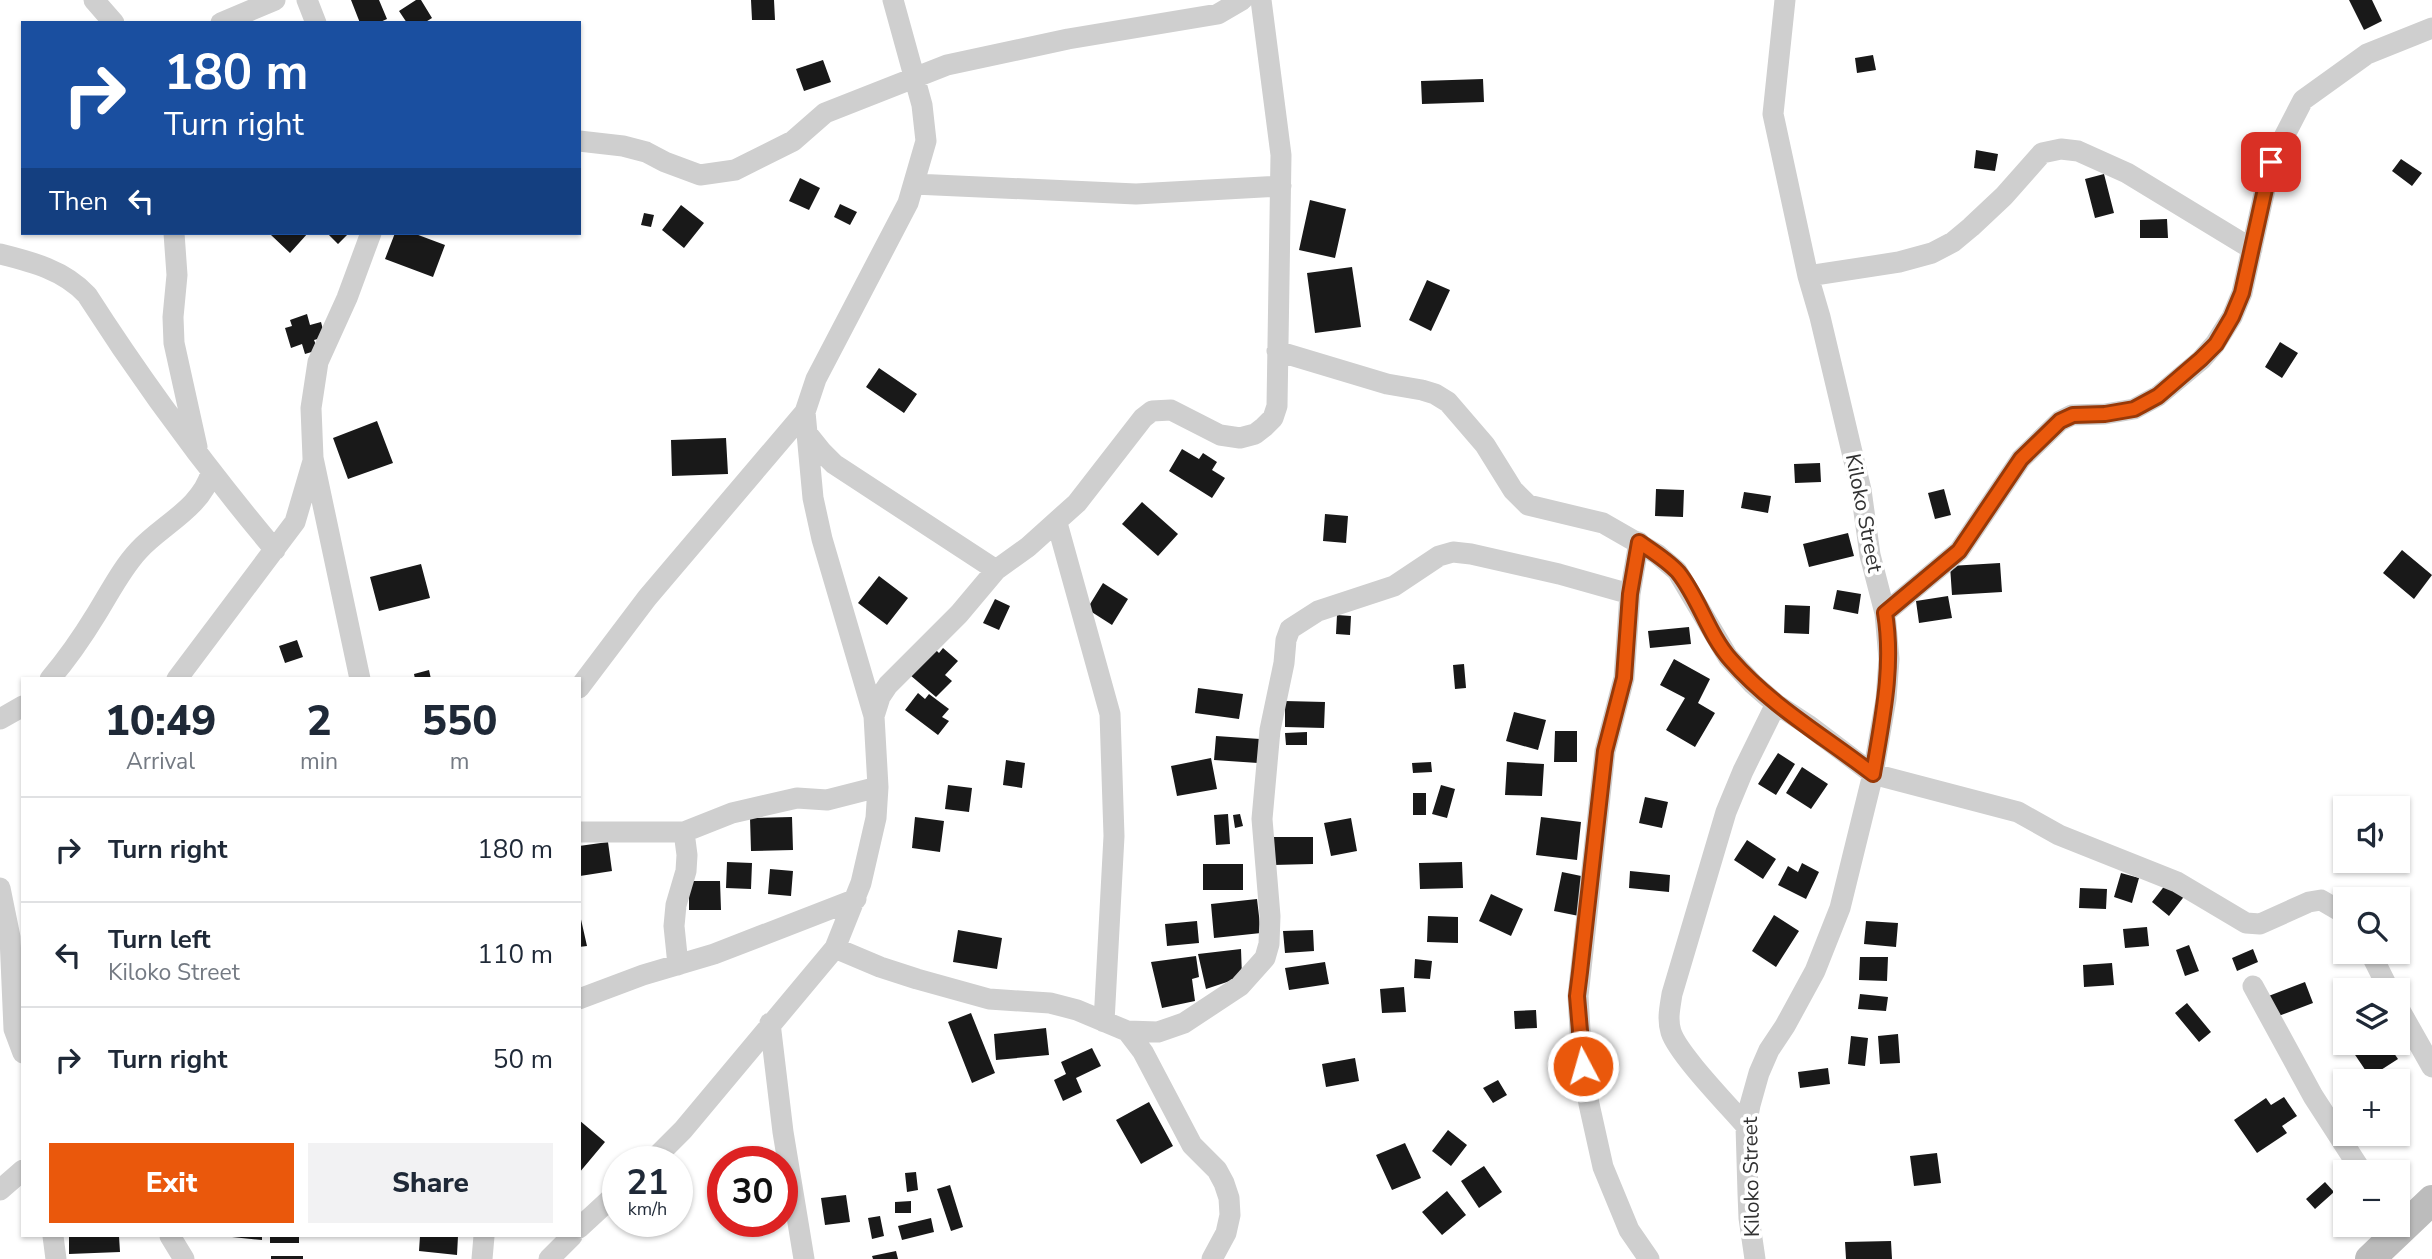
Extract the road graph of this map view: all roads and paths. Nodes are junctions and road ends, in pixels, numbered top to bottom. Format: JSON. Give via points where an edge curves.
{"nodes":[{"id":1,"x":94,"y":0,"type":"edge"},
{"id":2,"x":275,"y":0,"type":"edge"},
{"id":3,"x":307,"y":0,"type":"edge"},
{"id":4,"x":893,"y":0,"type":"edge"},
{"id":5,"x":1242,"y":0,"type":"edge"},
{"id":6,"x":1261,"y":0,"type":"edge"},
{"id":7,"x":1785,"y":0,"type":"edge"},
{"id":8,"x":112,"y":21,"type":"edge"},
{"id":9,"x":226,"y":21,"type":"edge"},
{"id":10,"x":315,"y":21,"type":"edge"},
{"id":11,"x":2432,"y":28,"type":"edge"},
{"id":12,"x":915,"y":78,"type":"junction"},
{"id":13,"x":581,"y":141,"type":"edge"},
{"id":14,"x":914,"y":184,"type":"junction"},
{"id":15,"x":1281,"y":186,"type":"junction"},
{"id":16,"x":174,"y":235,"type":"edge"},
{"id":17,"x":370,"y":235,"type":"edge"},
{"id":18,"x":2252,"y":249,"type":"junction"},
{"id":19,"x":0,"y":254,"type":"edge"},
{"id":20,"x":1808,"y":276,"type":"junction"},
{"id":21,"x":1277,"y":351,"type":"junction"},
{"id":22,"x":805,"y":422,"type":"junction"},
{"id":23,"x":198,"y":453,"type":"junction"},
{"id":24,"x":313,"y":458,"type":"junction"},
{"id":25,"x":211,"y":473,"type":"junction"},
{"id":26,"x":1057,"y":523,"type":"junction"},
{"id":27,"x":1639,"y":542,"type":"junction"},
{"id":28,"x":275,"y":550,"type":"junction"},
{"id":29,"x":996,"y":570,"type":"junction"},
{"id":30,"x":1630,"y":594,"type":"junction"},
{"id":31,"x":1885,"y":613,"type":"junction"},
{"id":32,"x":51,"y":677,"type":"edge"},
{"id":33,"x":179,"y":677,"type":"edge"},
{"id":34,"x":360,"y":677,"type":"edge"},
{"id":35,"x":581,"y":685,"type":"edge"},
{"id":36,"x":1776,"y":705,"type":"junction"},
{"id":37,"x":21,"y":707,"type":"edge"},
{"id":38,"x":874,"y":716,"type":"junction"},
{"id":39,"x":0,"y":719,"type":"edge"},
{"id":40,"x":1873,"y":774,"type":"junction"},
{"id":41,"x":878,"y":787,"type":"junction"},
{"id":42,"x":581,"y":832,"type":"edge"},
{"id":43,"x":684,"y":832,"type":"junction"},
{"id":44,"x":0,"y":888,"type":"edge"},
{"id":45,"x":856,"y":899,"type":"junction"},
{"id":46,"x":2333,"y":907,"type":"edge"},
{"id":47,"x":835,"y":948,"type":"junction"},
{"id":48,"x":678,"y":965,"type":"junction"},
{"id":49,"x":2253,"y":986,"type":"dead end"},
{"id":50,"x":581,"y":998,"type":"edge"},
{"id":51,"x":1104,"y":1022,"type":"junction"},
{"id":52,"x":770,"y":1023,"type":"junction"},
{"id":53,"x":2410,"y":1028,"type":"edge"},
{"id":54,"x":1128,"y":1031,"type":"junction"},
{"id":55,"x":21,"y":1048,"type":"edge"},
{"id":56,"x":2432,"y":1067,"type":"edge"},
{"id":57,"x":1746,"y":1126,"type":"junction"},
{"id":58,"x":667,"y":1146,"type":"edge"},
{"id":59,"x":2354,"y":1160,"type":"edge"},
{"id":60,"x":21,"y":1172,"type":"edge"},
{"id":61,"x":0,"y":1191,"type":"edge"},
{"id":62,"x":2432,"y":1200,"type":"edge"},
{"id":63,"x":602,"y":1207,"type":"edge"},
{"id":64,"x":2410,"y":1218,"type":"edge"},
{"id":65,"x":581,"y":1226,"type":"edge"},
{"id":66,"x":54,"y":1237,"type":"edge"},
{"id":67,"x":171,"y":1237,"type":"edge"},
{"id":68,"x":484,"y":1237,"type":"edge"},
{"id":69,"x":571,"y":1237,"type":"edge"},
{"id":70,"x":2389,"y":1237,"type":"edge"},
{"id":71,"x":56,"y":1259,"type":"edge"},
{"id":72,"x":184,"y":1259,"type":"edge"},
{"id":73,"x":482,"y":1259,"type":"edge"},
{"id":74,"x":549,"y":1259,"type":"edge"},
{"id":75,"x":804,"y":1259,"type":"edge"},
{"id":76,"x":1212,"y":1259,"type":"edge"},
{"id":77,"x":1649,"y":1259,"type":"edge"},
{"id":78,"x":1755,"y":1259,"type":"edge"},
{"id":79,"x":2370,"y":1259,"type":"edge"}],
"edges":[{"from":1,"to":8,"type":"street"},
{"from":2,"to":9,"type":"street"},
{"from":3,"to":10,"type":"street"},
{"from":4,"to":12,"type":"street"},
{"from":5,"to":12,"type":"street","via":[[1218,14],[1068,38],[947,65]]},
{"from":6,"to":15,"type":"street"},
{"from":7,"to":20,"type":"street","name":"Kiloko Street","via":[[1773,114]]},
{"from":11,"to":18,"type":"street","via":[[2367,54],[2303,100],[2271,162]]},
{"from":12,"to":13,"type":"street","via":[[825,113],[793,141],[736,170],[716,174],[700,175],[623,146]]},
{"from":12,"to":14,"type":"street","via":[[926,141]]},
{"from":14,"to":15,"type":"street","via":[[1136,194]]},
{"from":14,"to":22,"type":"street","via":[[892,237],[816,379]]},
{"from":15,"to":21,"type":"street"},
{"from":16,"to":23,"type":"street","via":[[174,343]]},
{"from":17,"to":24,"type":"street","via":[[318,362],[311,408]]},
{"from":18,"to":20,"type":"street","via":[[2127,173],[2078,151],[2061,149],[2042,153],[1971,227],[1932,253]]},
{"from":18,"to":31,"type":"street","via":[[2232,317],[2201,359],[2158,396],[2134,409],[2073,415],[2060,421],[2021,459],[1959,551]]},
{"from":19,"to":23,"type":"street","via":[[65,275],[78,285]]},
{"from":20,"to":31,"type":"street","name":"Kiloko Street","via":[[1854,456]]},
{"from":21,"to":26,"type":"street","via":[[1277,406],[1264,427],[1240,438],[1206,429],[1171,410],[1152,411]]},
{"from":21,"to":27,"type":"street","via":[[1435,394],[1448,402],[1485,445],[1528,505],[1603,523]]},
{"from":22,"to":29,"type":"street","via":[[834,464]]},
{"from":22,"to":35,"type":"street","via":[[647,598]]},
{"from":22,"to":38,"type":"street","via":[[822,539]]},
{"from":23,"to":25,"type":"street"},
{"from":24,"to":28,"type":"street","via":[[295,522]]},
{"from":24,"to":34,"type":"street"},
{"from":25,"to":28,"type":"street"},
{"from":25,"to":32,"type":"street","via":[[193,503],[129,561]]},
{"from":26,"to":29,"type":"street"},
{"from":26,"to":51,"type":"street","via":[[1110,714],[1114,836]]},
{"from":27,"to":30,"type":"street"},
{"from":27,"to":36,"type":"street","via":[[1676,571],[1728,657]]},
{"from":28,"to":33,"type":"street"},
{"from":29,"to":38,"type":"street","via":[[888,685]]},
{"from":30,"to":54,"type":"street","via":[[1452,552],[1394,586],[1318,611],[1290,629],[1270,730],[1262,819],[1270,916],[1265,958],[1240,986],[1184,1023],[1158,1031]]},
{"from":30,"to":77,"type":"street","via":[[1624,678],[1605,751],[1577,996],[1589,1104],[1603,1167],[1629,1230]]},
{"from":31,"to":40,"type":"street","name":"Kiloko Street","via":[[1889,659]]},
{"from":36,"to":40,"type":"street"},
{"from":36,"to":57,"type":"street","via":[[1726,812],[1680,964],[1669,1018],[1683,1051]]},
{"from":37,"to":39,"type":"street"},
{"from":38,"to":41,"type":"street"},
{"from":40,"to":46,"type":"street","via":[[2018,812],[2059,835],[2176,882],[2246,923],[2260,924],[2309,902],[2321,900]]},
{"from":40,"to":57,"type":"street","name":"Kiloko Street","via":[[1840,908],[1815,971],[1759,1073]]},
{"from":41,"to":43,"type":"street","via":[[827,800],[797,798],[732,813]]},
{"from":41,"to":45,"type":"street","via":[[876,818]]},
{"from":42,"to":43,"type":"street"},
{"from":43,"to":48,"type":"street","via":[[686,871],[674,926]]},
{"from":44,"to":55,"type":"street","via":[[10,937],[14,1029]]},
{"from":45,"to":47,"type":"street"},
{"from":45,"to":48,"type":"street"},
{"from":47,"to":51,"type":"street","via":[[880,967],[989,999],[1050,1003]]},
{"from":47,"to":52,"type":"street"},
{"from":48,"to":50,"type":"street"},
{"from":49,"to":59,"type":"street"},
{"from":51,"to":54,"type":"street"},
{"from":52,"to":58,"type":"street"},
{"from":52,"to":75,"type":"street"},
{"from":53,"to":56,"type":"street"},
{"from":54,"to":76,"type":"street","via":[[1192,1145],[1217,1170],[1230,1198],[1226,1233]]},
{"from":57,"to":78,"type":"street","name":"Kiloko Street"},
{"from":60,"to":61,"type":"street"},
{"from":62,"to":64,"type":"main road"},
{"from":63,"to":65,"type":"street"},
{"from":66,"to":71,"type":"street"},
{"from":67,"to":72,"type":"street"},
{"from":68,"to":73,"type":"street"},
{"from":69,"to":74,"type":"street"},
{"from":70,"to":79,"type":"main road"}]}
